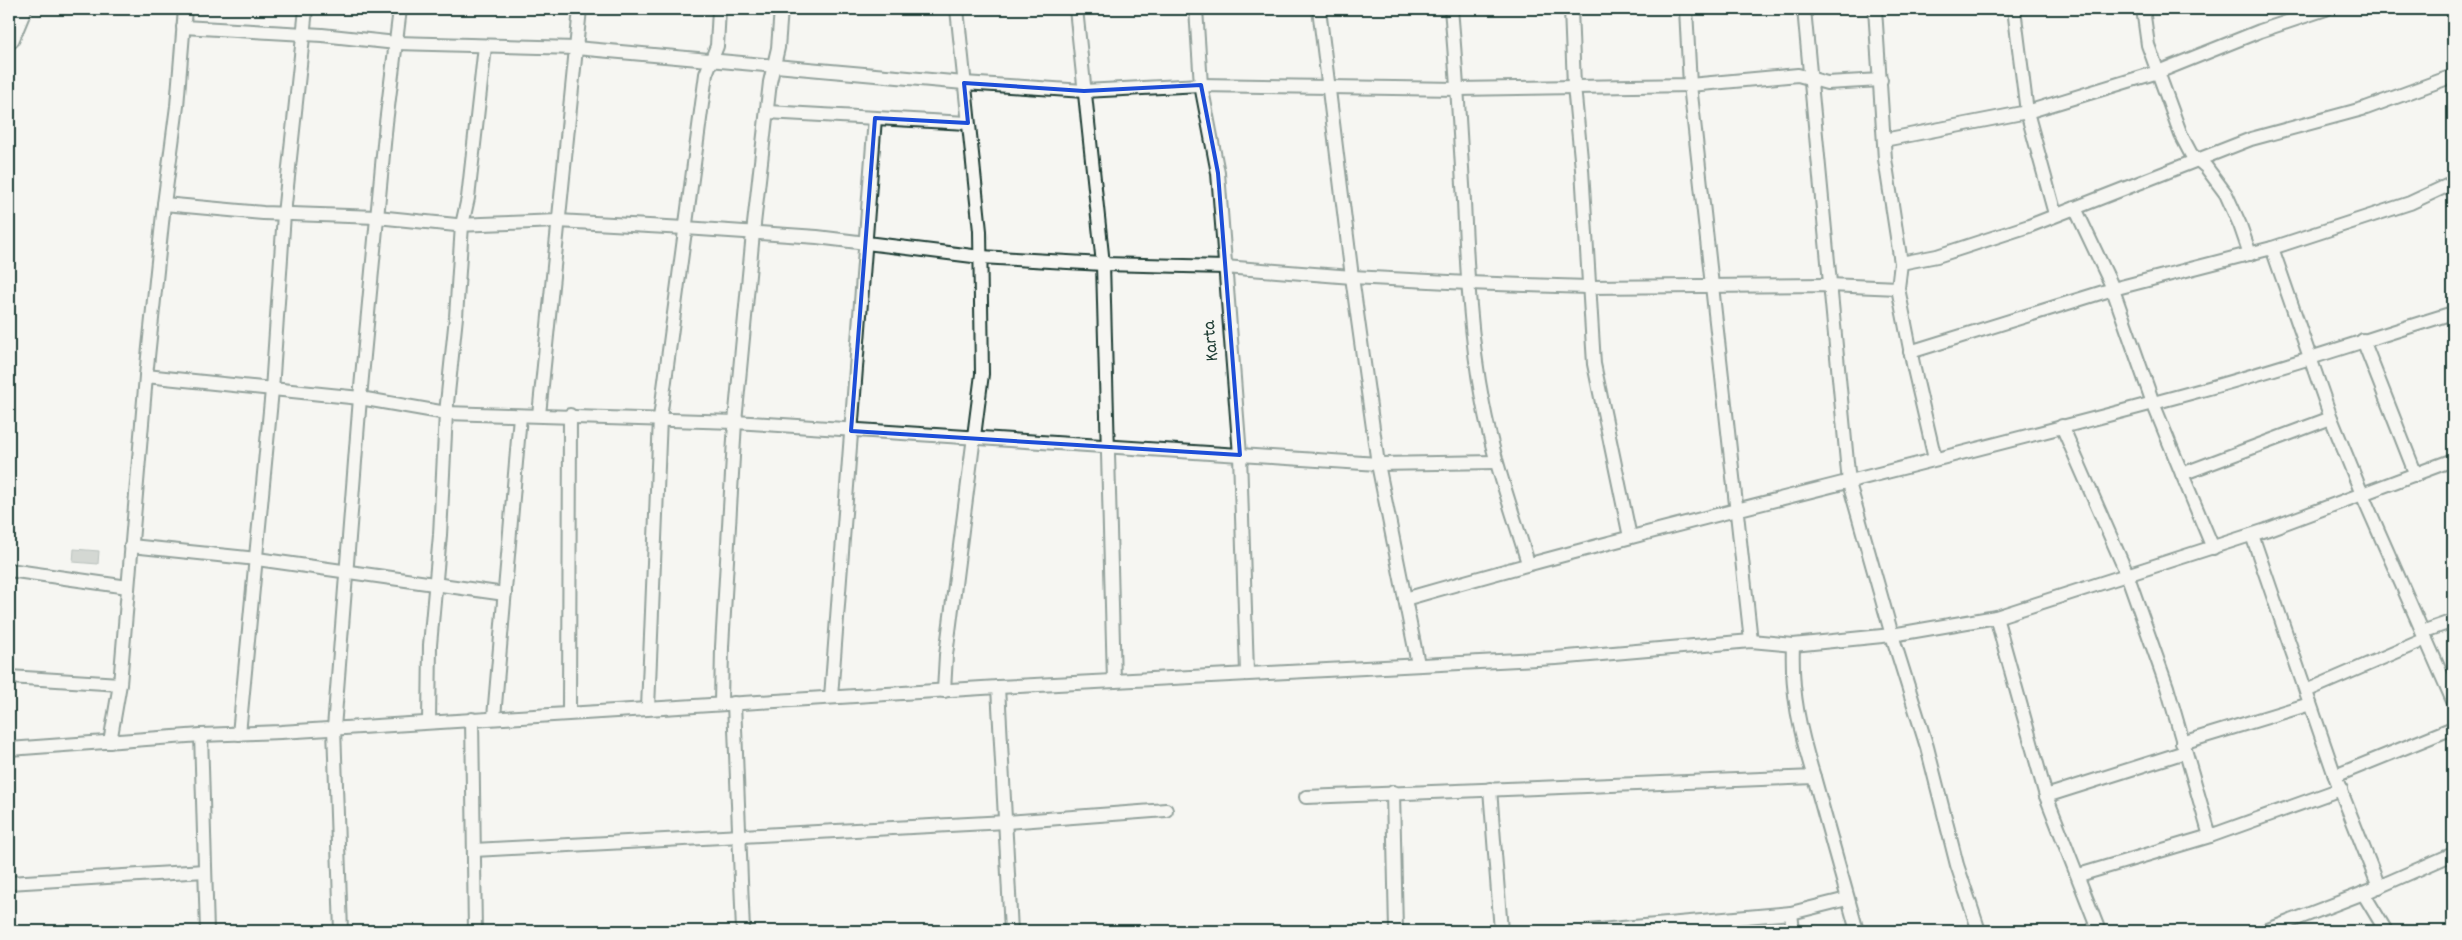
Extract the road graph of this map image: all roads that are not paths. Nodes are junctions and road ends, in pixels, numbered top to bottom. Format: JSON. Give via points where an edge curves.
{"nodes":[{"id":1,"x":21,"y":9,"type":"edge"},
{"id":2,"x":185,"y":9,"type":"edge"},
{"id":3,"x":306,"y":9,"type":"edge"},
{"id":4,"x":400,"y":9,"type":"edge"},
{"id":5,"x":580,"y":9,"type":"edge"},
{"id":6,"x":719,"y":9,"type":"edge"},
{"id":7,"x":781,"y":9,"type":"edge"},
{"id":8,"x":957,"y":9,"type":"edge"},
{"id":9,"x":1076,"y":9,"type":"edge"},
{"id":10,"x":1196,"y":9,"type":"edge"},
{"id":11,"x":1319,"y":9,"type":"edge"},
{"id":12,"x":1451,"y":9,"type":"edge"},
{"id":13,"x":1572,"y":9,"type":"edge"},
{"id":14,"x":1686,"y":9,"type":"edge"},
{"id":15,"x":1804,"y":9,"type":"edge"},
{"id":16,"x":1876,"y":9,"type":"edge"},
{"id":17,"x":2014,"y":9,"type":"edge"},
{"id":18,"x":2143,"y":9,"type":"edge"},
{"id":19,"x":2326,"y":9,"type":"edge"},
{"id":20,"x":183,"y":27,"type":"junction"},
{"id":21,"x":304,"y":35,"type":"junction"},
{"id":22,"x":9,"y":38,"type":"edge"},
{"id":23,"x":396,"y":43,"type":"junction"},
{"id":24,"x":485,"y":46,"type":"junction"},
{"id":25,"x":576,"y":48,"type":"junction"},
{"id":26,"x":711,"y":61,"type":"junction"},
{"id":27,"x":775,"y":66,"type":"junction"},
{"id":28,"x":2158,"y":72,"type":"junction"},
{"id":29,"x":2453,"y":76,"type":"edge"},
{"id":30,"x":1811,"y":80,"type":"junction"},
{"id":31,"x":1881,"y":80,"type":"junction"},
{"id":32,"x":964,"y":83,"type":"junction"},
{"id":33,"x":1201,"y":85,"type":"junction"},
{"id":34,"x":1690,"y":85,"type":"junction"},
{"id":35,"x":1574,"y":86,"type":"junction"},
{"id":36,"x":1329,"y":88,"type":"junction"},
{"id":37,"x":1458,"y":89,"type":"junction"},
{"id":38,"x":1084,"y":91,"type":"junction"},
{"id":39,"x":767,"y":112,"type":"junction"},
{"id":40,"x":2027,"y":112,"type":"junction"},
{"id":41,"x":875,"y":118,"type":"junction"},
{"id":42,"x":968,"y":124,"type":"junction"},
{"id":43,"x":1884,"y":140,"type":"junction"},
{"id":44,"x":2198,"y":159,"type":"junction"},
{"id":45,"x":2453,"y":183,"type":"edge"},
{"id":46,"x":164,"y":204,"type":"junction"},
{"id":47,"x":2075,"y":208,"type":"junction"},
{"id":48,"x":284,"y":214,"type":"junction"},
{"id":49,"x":2055,"y":214,"type":"junction"},
{"id":50,"x":377,"y":217,"type":"junction"},
{"id":51,"x":558,"y":221,"type":"junction"},
{"id":52,"x":462,"y":225,"type":"junction"},
{"id":53,"x":685,"y":228,"type":"junction"},
{"id":54,"x":753,"y":233,"type":"junction"},
{"id":55,"x":867,"y":242,"type":"junction"},
{"id":56,"x":2272,"y":248,"type":"junction"},
{"id":57,"x":2250,"y":254,"type":"junction"},
{"id":58,"x":981,"y":257,"type":"junction"},
{"id":59,"x":1901,"y":263,"type":"junction"},
{"id":60,"x":1103,"y":264,"type":"junction"},
{"id":61,"x":1225,"y":267,"type":"junction"},
{"id":62,"x":1352,"y":277,"type":"junction"},
{"id":63,"x":1468,"y":283,"type":"junction"},
{"id":64,"x":1829,"y":285,"type":"junction"},
{"id":65,"x":1588,"y":287,"type":"junction"},
{"id":66,"x":1712,"y":287,"type":"junction"},
{"id":67,"x":1898,"y":288,"type":"junction"},
{"id":68,"x":2113,"y":289,"type":"junction"},
{"id":69,"x":2453,"y":313,"type":"edge"},
{"id":70,"x":2363,"y":340,"type":"junction"},
{"id":71,"x":1910,"y":352,"type":"junction"},
{"id":72,"x":2311,"y":359,"type":"junction"},
{"id":73,"x":146,"y":376,"type":"junction"},
{"id":74,"x":272,"y":390,"type":"junction"},
{"id":75,"x":360,"y":398,"type":"junction"},
{"id":76,"x":2152,"y":403,"type":"junction"},
{"id":77,"x":446,"y":413,"type":"junction"},
{"id":78,"x":539,"y":415,"type":"junction"},
{"id":79,"x":570,"y":415,"type":"junction"},
{"id":80,"x":520,"y":416,"type":"junction"},
{"id":81,"x":660,"y":418,"type":"junction"},
{"id":82,"x":2331,"y":418,"type":"junction"},
{"id":83,"x":736,"y":422,"type":"junction"},
{"id":84,"x":2062,"y":426,"type":"junction"},
{"id":85,"x":851,"y":431,"type":"junction"},
{"id":86,"x":974,"y":438,"type":"junction"},
{"id":87,"x":1108,"y":445,"type":"junction"},
{"id":88,"x":1240,"y":455,"type":"junction"},
{"id":89,"x":1936,"y":459,"type":"junction"},
{"id":90,"x":2453,"y":460,"type":"edge"},
{"id":91,"x":1496,"y":462,"type":"junction"},
{"id":92,"x":1378,"y":464,"type":"junction"},
{"id":93,"x":2182,"y":474,"type":"junction"},
{"id":94,"x":2416,"y":474,"type":"junction"},
{"id":95,"x":1849,"y":483,"type":"junction"},
{"id":96,"x":2362,"y":494,"type":"junction"},
{"id":97,"x":1738,"y":511,"type":"junction"},
{"id":98,"x":2252,"y":535,"type":"junction"},
{"id":99,"x":1630,"y":538,"type":"junction"},
{"id":100,"x":131,"y":546,"type":"junction"},
{"id":101,"x":2213,"y":548,"type":"junction"},
{"id":102,"x":257,"y":559,"type":"junction"},
{"id":103,"x":1528,"y":563,"type":"junction"},
{"id":104,"x":9,"y":570,"type":"edge"},
{"id":105,"x":344,"y":570,"type":"junction"},
{"id":106,"x":2127,"y":574,"type":"junction"},
{"id":107,"x":434,"y":584,"type":"junction"},
{"id":108,"x":128,"y":588,"type":"junction"},
{"id":109,"x":505,"y":594,"type":"junction"},
{"id":110,"x":1405,"y":599,"type":"junction"},
{"id":111,"x":1996,"y":617,"type":"junction"},
{"id":112,"x":2453,"y":620,"type":"edge"},
{"id":113,"x":1892,"y":635,"type":"junction"},
{"id":114,"x":2424,"y":636,"type":"junction"},
{"id":115,"x":1751,"y":641,"type":"junction"},
{"id":116,"x":1793,"y":645,"type":"junction"},
{"id":117,"x":1418,"y":664,"type":"junction"},
{"id":118,"x":1247,"y":672,"type":"junction"},
{"id":119,"x":9,"y":677,"type":"edge"},
{"id":120,"x":1114,"y":680,"type":"junction"},
{"id":121,"x":120,"y":684,"type":"junction"},
{"id":122,"x":998,"y":687,"type":"junction"},
{"id":123,"x":944,"y":691,"type":"junction"},
{"id":124,"x":2306,"y":691,"type":"junction"},
{"id":125,"x":831,"y":698,"type":"junction"},
{"id":126,"x":2453,"y":700,"type":"edge"},
{"id":127,"x":728,"y":704,"type":"junction"},
{"id":128,"x":2310,"y":704,"type":"junction"},
{"id":129,"x":648,"y":708,"type":"junction"},
{"id":130,"x":569,"y":713,"type":"junction"},
{"id":131,"x":494,"y":718,"type":"junction"},
{"id":132,"x":472,"y":719,"type":"junction"},
{"id":133,"x":429,"y":722,"type":"junction"},
{"id":134,"x":334,"y":728,"type":"junction"},
{"id":135,"x":2453,"y":728,"type":"edge"},
{"id":136,"x":239,"y":734,"type":"junction"},
{"id":137,"x":200,"y":735,"type":"junction"},
{"id":138,"x":110,"y":742,"type":"junction"},
{"id":139,"x":2183,"y":748,"type":"junction"},
{"id":140,"x":9,"y":750,"type":"edge"},
{"id":141,"x":2335,"y":776,"type":"junction"},
{"id":142,"x":1814,"y":777,"type":"junction"},
{"id":143,"x":1490,"y":789,"type":"junction"},
{"id":144,"x":2341,"y":789,"type":"junction"},
{"id":145,"x":1393,"y":792,"type":"junction"},
{"id":146,"x":2046,"y":796,"type":"junction"},
{"id":147,"x":1306,"y":797,"type":"dead end"},
{"id":148,"x":1166,"y":810,"type":"dead end"},
{"id":149,"x":1006,"y":822,"type":"junction"},
{"id":150,"x":739,"y":836,"type":"junction"},
{"id":151,"x":2210,"y":836,"type":"junction"},
{"id":152,"x":474,"y":850,"type":"junction"},
{"id":153,"x":2453,"y":854,"type":"edge"},
{"id":154,"x":205,"y":871,"type":"junction"},
{"id":155,"x":2079,"y":875,"type":"junction"},
{"id":156,"x":9,"y":883,"type":"edge"},
{"id":157,"x":2379,"y":887,"type":"junction"},
{"id":158,"x":2363,"y":893,"type":"junction"},
{"id":159,"x":1848,"y":899,"type":"junction"},
{"id":160,"x":1791,"y":913,"type":"junction"},
{"id":161,"x":207,"y":931,"type":"edge"},
{"id":162,"x":341,"y":931,"type":"edge"},
{"id":163,"x":475,"y":931,"type":"edge"},
{"id":164,"x":743,"y":931,"type":"edge"},
{"id":165,"x":1012,"y":931,"type":"edge"},
{"id":166,"x":1396,"y":931,"type":"edge"},
{"id":167,"x":1501,"y":931,"type":"edge"},
{"id":168,"x":1588,"y":931,"type":"edge"},
{"id":169,"x":1793,"y":931,"type":"edge"},
{"id":170,"x":1857,"y":931,"type":"edge"},
{"id":171,"x":1979,"y":931,"type":"edge"},
{"id":172,"x":2099,"y":931,"type":"edge"},
{"id":173,"x":2265,"y":931,"type":"edge"},
{"id":174,"x":2386,"y":931,"type":"edge"}],
"edges":[{"from":1,"to":22,"type":"highway"},
{"from":2,"to":20,"type":"street"},
{"from":3,"to":21,"type":"street"},
{"from":4,"to":23,"type":"street"},
{"from":5,"to":25,"type":"street"},
{"from":6,"to":26,"type":"street","via":[[717,46]]},
{"from":7,"to":27,"type":"street"},
{"from":8,"to":32,"type":"street"},
{"from":9,"to":38,"type":"street"},
{"from":10,"to":33,"type":"street","name":"Karta"},
{"from":11,"to":36,"type":"street"},
{"from":12,"to":37,"type":"street"},
{"from":13,"to":35,"type":"street"},
{"from":14,"to":34,"type":"street"},
{"from":15,"to":30,"type":"street"},
{"from":16,"to":31,"type":"street"},
{"from":17,"to":40,"type":"street"},
{"from":18,"to":28,"type":"street","via":[[2148,45]]},
{"from":19,"to":28,"type":"street","via":[[2260,31]]},
{"from":20,"to":21,"type":"street"},
{"from":20,"to":46,"type":"street"},
{"from":21,"to":23,"type":"street"},
{"from":21,"to":48,"type":"street"},
{"from":23,"to":24,"type":"street"},
{"from":23,"to":50,"type":"street"},
{"from":24,"to":25,"type":"street"},
{"from":24,"to":52,"type":"street","via":[[468,198]]},
{"from":25,"to":26,"type":"street"},
{"from":25,"to":51,"type":"street"},
{"from":26,"to":27,"type":"street"},
{"from":26,"to":53,"type":"street","via":[[706,74]]},
{"from":27,"to":32,"type":"street"},
{"from":27,"to":39,"type":"street"},
{"from":28,"to":40,"type":"street"},
{"from":28,"to":44,"type":"street","via":[[2181,135],[2191,154]]},
{"from":29,"to":44,"type":"street","via":[[2366,108],[2251,139]]},
{"from":30,"to":31,"type":"street"},
{"from":30,"to":34,"type":"street","via":[[1798,75]]},
{"from":30,"to":64,"type":"street"},
{"from":31,"to":43,"type":"street"},
{"from":32,"to":38,"type":"street"},
{"from":32,"to":42,"type":"street"},
{"from":33,"to":36,"type":"street"},
{"from":33,"to":38,"type":"street"},
{"from":33,"to":61,"type":"street","name":"Karta","via":[[1218,173]]},
{"from":34,"to":35,"type":"street"},
{"from":34,"to":66,"type":"street"},
{"from":35,"to":37,"type":"street"},
{"from":35,"to":65,"type":"street"},
{"from":36,"to":37,"type":"street"},
{"from":36,"to":62,"type":"street"},
{"from":37,"to":63,"type":"street"},
{"from":38,"to":60,"type":"street"},
{"from":39,"to":41,"type":"street"},
{"from":39,"to":54,"type":"street"},
{"from":40,"to":43,"type":"street"},
{"from":40,"to":49,"type":"street"},
{"from":41,"to":42,"type":"street"},
{"from":41,"to":55,"type":"street"},
{"from":42,"to":58,"type":"street"},
{"from":43,"to":59,"type":"street"},
{"from":44,"to":47,"type":"street"},
{"from":44,"to":57,"type":"street","via":[[2226,194]]},
{"from":45,"to":56,"type":"street","via":[[2410,202]]},
{"from":46,"to":48,"type":"street"},
{"from":46,"to":73,"type":"street"},
{"from":47,"to":49,"type":"street"},
{"from":47,"to":68,"type":"street"},
{"from":48,"to":50,"type":"street"},
{"from":48,"to":74,"type":"street"},
{"from":49,"to":59,"type":"street","via":[[2029,226],[1936,256]]},
{"from":50,"to":52,"type":"street"},
{"from":50,"to":75,"type":"street"},
{"from":51,"to":52,"type":"street"},
{"from":51,"to":53,"type":"street"},
{"from":51,"to":78,"type":"street"},
{"from":52,"to":77,"type":"street"},
{"from":53,"to":54,"type":"street"},
{"from":53,"to":81,"type":"street"},
{"from":54,"to":55,"type":"street"},
{"from":54,"to":83,"type":"street"},
{"from":55,"to":58,"type":"street"},
{"from":55,"to":85,"type":"street"},
{"from":56,"to":57,"type":"street"},
{"from":56,"to":72,"type":"street"},
{"from":57,"to":68,"type":"street"},
{"from":58,"to":60,"type":"street"},
{"from":58,"to":86,"type":"street","via":[[982,374]]},
{"from":59,"to":67,"type":"street"},
{"from":60,"to":61,"type":"street"},
{"from":60,"to":87,"type":"street"},
{"from":61,"to":62,"type":"street"},
{"from":61,"to":88,"type":"street","name":"Karta"},
{"from":62,"to":63,"type":"street"},
{"from":62,"to":92,"type":"street"},
{"from":63,"to":65,"type":"street"},
{"from":63,"to":91,"type":"street","via":[[1480,384]]},
{"from":64,"to":66,"type":"street"},
{"from":64,"to":67,"type":"street"},
{"from":64,"to":95,"type":"street"},
{"from":65,"to":66,"type":"street"},
{"from":65,"to":99,"type":"street","via":[[1594,364]]},
{"from":66,"to":97,"type":"street"},
{"from":67,"to":71,"type":"street"},
{"from":68,"to":71,"type":"street"},
{"from":68,"to":76,"type":"street"},
{"from":69,"to":70,"type":"street"},
{"from":70,"to":72,"type":"street"},
{"from":70,"to":94,"type":"street"},
{"from":71,"to":89,"type":"street"},
{"from":72,"to":76,"type":"street"},
{"from":72,"to":82,"type":"street"},
{"from":73,"to":74,"type":"street"},
{"from":73,"to":100,"type":"street"},
{"from":74,"to":75,"type":"street"},
{"from":74,"to":102,"type":"street"},
{"from":75,"to":77,"type":"street"},
{"from":75,"to":105,"type":"street"},
{"from":76,"to":84,"type":"street"},
{"from":76,"to":93,"type":"street"},
{"from":77,"to":80,"type":"street"},
{"from":77,"to":107,"type":"street","via":[[440,535]]},
{"from":78,"to":79,"type":"street"},
{"from":78,"to":80,"type":"street"},
{"from":79,"to":81,"type":"street"},
{"from":79,"to":130,"type":"street"},
{"from":80,"to":109,"type":"street"},
{"from":81,"to":83,"type":"street"},
{"from":81,"to":129,"type":"street"},
{"from":82,"to":93,"type":"street"},
{"from":82,"to":96,"type":"street"},
{"from":83,"to":85,"type":"street"},
{"from":83,"to":127,"type":"street","via":[[722,647]]},
{"from":84,"to":89,"type":"street"},
{"from":84,"to":106,"type":"street"},
{"from":85,"to":86,"type":"street"},
{"from":85,"to":125,"type":"street"},
{"from":86,"to":87,"type":"street"},
{"from":86,"to":123,"type":"street"},
{"from":87,"to":88,"type":"street"},
{"from":87,"to":120,"type":"street"},
{"from":88,"to":92,"type":"street"},
{"from":88,"to":118,"type":"street","name":"Karta"},
{"from":89,"to":95,"type":"street"},
{"from":90,"to":94,"type":"street"},
{"from":91,"to":92,"type":"street"},
{"from":91,"to":103,"type":"street"},
{"from":92,"to":110,"type":"street"},
{"from":93,"to":101,"type":"street"},
{"from":94,"to":96,"type":"street"},
{"from":95,"to":97,"type":"street"},
{"from":95,"to":113,"type":"street"},
{"from":96,"to":98,"type":"street"},
{"from":96,"to":114,"type":"street"},
{"from":97,"to":99,"type":"street"},
{"from":97,"to":115,"type":"street"},
{"from":98,"to":101,"type":"street"},
{"from":98,"to":124,"type":"street"},
{"from":99,"to":103,"type":"street"},
{"from":100,"to":102,"type":"street"},
{"from":100,"to":108,"type":"street"},
{"from":101,"to":106,"type":"street"},
{"from":102,"to":105,"type":"street"},
{"from":102,"to":136,"type":"street"},
{"from":103,"to":110,"type":"street"},
{"from":104,"to":108,"type":"street"},
{"from":105,"to":107,"type":"street"},
{"from":105,"to":134,"type":"street"},
{"from":106,"to":111,"type":"street"},
{"from":106,"to":139,"type":"street","via":[[2167,687]]},
{"from":107,"to":109,"type":"street"},
{"from":107,"to":133,"type":"street"},
{"from":108,"to":121,"type":"street"},
{"from":109,"to":131,"type":"street"},
{"from":110,"to":117,"type":"street"},
{"from":111,"to":113,"type":"street"},
{"from":111,"to":146,"type":"street"},
{"from":112,"to":114,"type":"street"},
{"from":113,"to":116,"type":"street"},
{"from":113,"to":171,"type":"street"},
{"from":114,"to":124,"type":"street","via":[[2350,674]]},
{"from":114,"to":126,"type":"street"},
{"from":115,"to":116,"type":"street"},
{"from":115,"to":117,"type":"street","via":[[1556,658]]},
{"from":116,"to":142,"type":"street","via":[[1793,687],[1800,732]]},
{"from":117,"to":118,"type":"street"},
{"from":118,"to":120,"type":"street"},
{"from":119,"to":121,"type":"street"},
{"from":120,"to":122,"type":"street"},
{"from":121,"to":138,"type":"street"},
{"from":122,"to":123,"type":"street"},
{"from":122,"to":149,"type":"street"},
{"from":123,"to":125,"type":"street"},
{"from":124,"to":128,"type":"street"},
{"from":125,"to":127,"type":"street"},
{"from":127,"to":129,"type":"street"},
{"from":127,"to":150,"type":"street"},
{"from":128,"to":139,"type":"street"},
{"from":128,"to":141,"type":"street"},
{"from":129,"to":130,"type":"street"},
{"from":130,"to":131,"type":"street"},
{"from":131,"to":132,"type":"street"},
{"from":132,"to":133,"type":"street"},
{"from":132,"to":152,"type":"street"},
{"from":133,"to":134,"type":"street"},
{"from":134,"to":136,"type":"street"},
{"from":134,"to":162,"type":"street"},
{"from":135,"to":141,"type":"street"},
{"from":136,"to":137,"type":"street"},
{"from":137,"to":138,"type":"street"},
{"from":137,"to":154,"type":"street"},
{"from":138,"to":140,"type":"street"},
{"from":139,"to":146,"type":"street"},
{"from":139,"to":151,"type":"street"},
{"from":141,"to":144,"type":"street"},
{"from":142,"to":143,"type":"street"},
{"from":142,"to":159,"type":"street"},
{"from":143,"to":145,"type":"street"},
{"from":143,"to":167,"type":"street"},
{"from":144,"to":151,"type":"street"},
{"from":144,"to":157,"type":"street"},
{"from":145,"to":147,"type":"street"},
{"from":145,"to":166,"type":"street"},
{"from":146,"to":155,"type":"street"},
{"from":148,"to":149,"type":"street"},
{"from":149,"to":150,"type":"street"},
{"from":149,"to":165,"type":"street"},
{"from":150,"to":152,"type":"street"},
{"from":150,"to":164,"type":"street"},
{"from":151,"to":155,"type":"street"},
{"from":152,"to":163,"type":"street"},
{"from":153,"to":157,"type":"street"},
{"from":154,"to":156,"type":"street"},
{"from":154,"to":161,"type":"street"},
{"from":155,"to":172,"type":"street"},
{"from":157,"to":158,"type":"street"},
{"from":158,"to":173,"type":"street"},
{"from":158,"to":174,"type":"street"},
{"from":159,"to":160,"type":"street"},
{"from":159,"to":170,"type":"street"},
{"from":160,"to":168,"type":"street"},
{"from":160,"to":169,"type":"street"}]}
